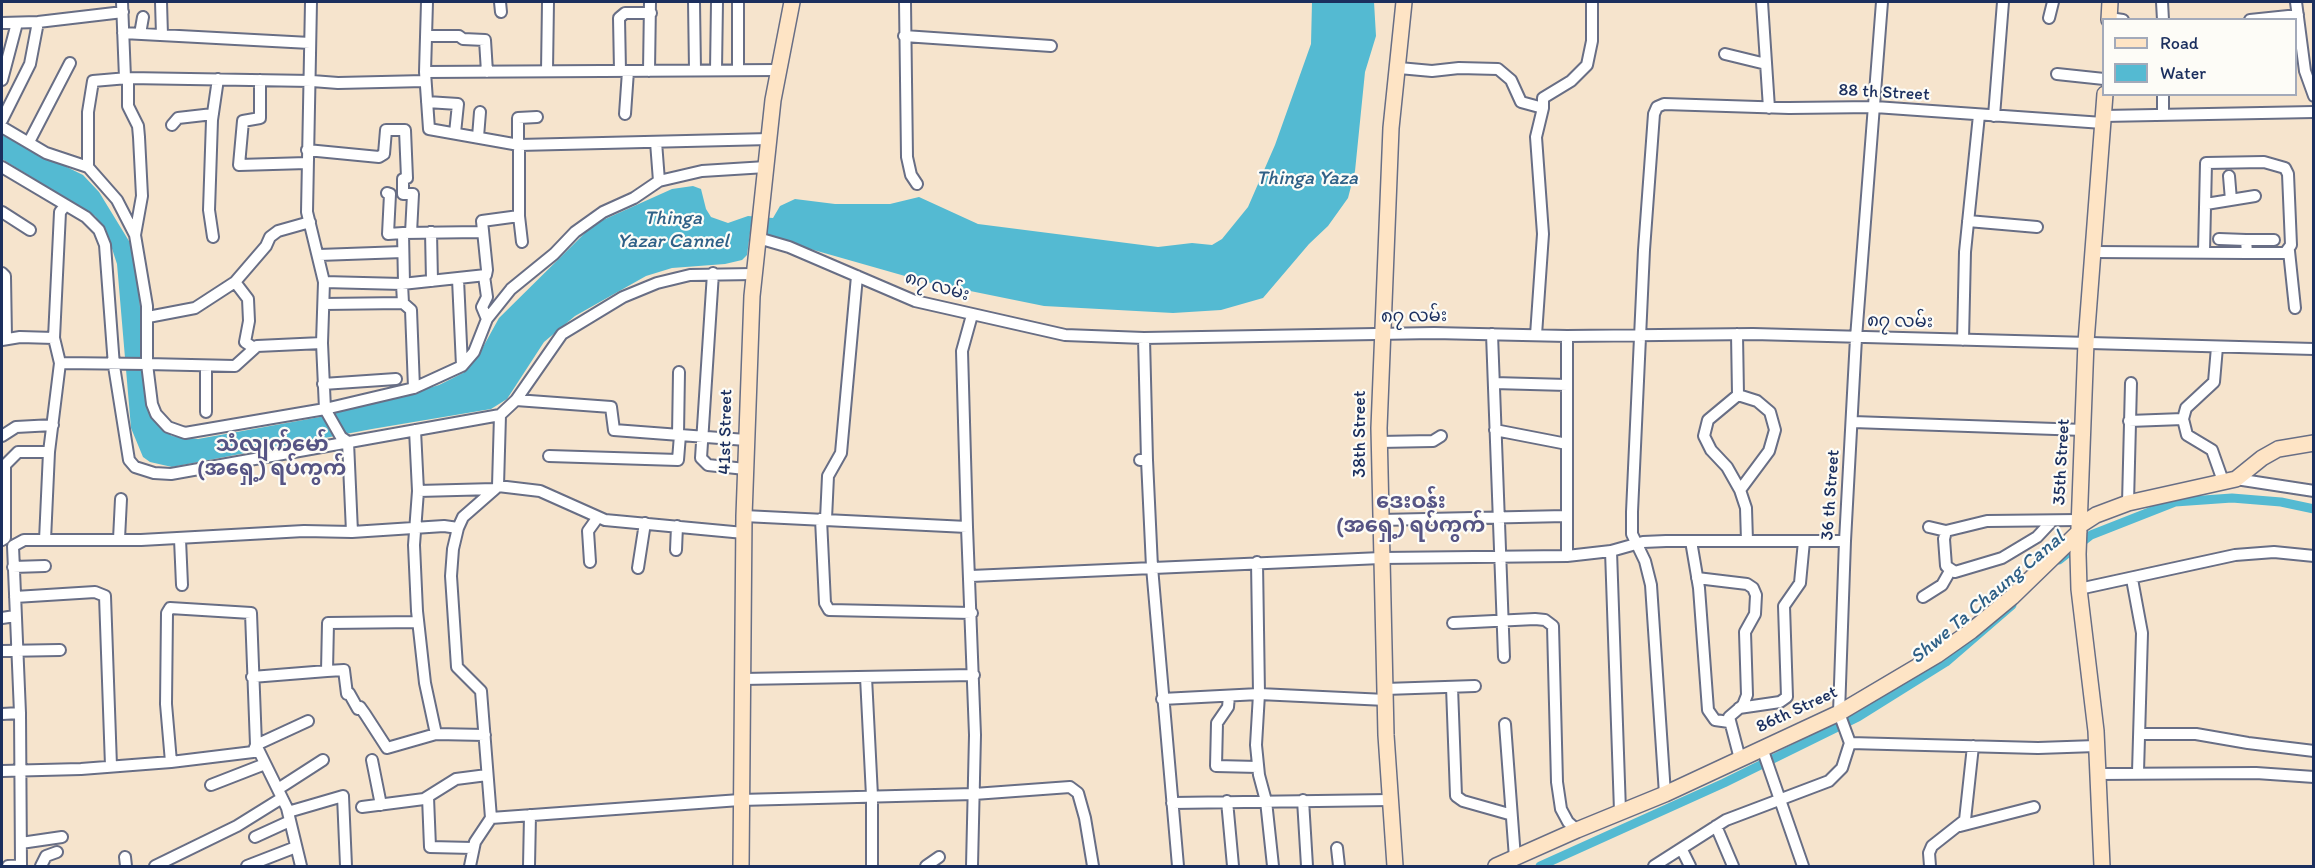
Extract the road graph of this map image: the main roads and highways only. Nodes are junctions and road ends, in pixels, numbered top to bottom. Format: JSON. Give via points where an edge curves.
{"nodes":[{"id":1,"x":792,"y":2,"type":"edge"},
{"id":2,"x":1404,"y":2,"type":"edge"},
{"id":3,"x":2110,"y":2,"type":"edge"},
{"id":4,"x":2114,"y":18,"type":"edge"},
{"id":5,"x":2105,"y":96,"type":"edge"},
{"id":6,"x":2313,"y":443,"type":"edge"},
{"id":7,"x":2079,"y":535,"type":"junction"},
{"id":8,"x":1505,"y":864,"type":"edge"},
{"id":9,"x":741,"y":867,"type":"edge"},
{"id":10,"x":1395,"y":867,"type":"edge"},
{"id":11,"x":2102,"y":867,"type":"edge"}],
"edges":[{"from":1,"to":9,"type":"main road","name":"41st Street","via":[[779,70],[754,274],[745,469]]},
{"from":2,"to":10,"type":"main road","name":"38th Street","via":[[1391,128],[1379,442]]},
{"from":3,"to":4,"type":"main road"},
{"from":5,"to":7,"type":"main road","name":"35th Street","via":[[2086,342]]},
{"from":6,"to":7,"type":"main road","name":"86th Street","via":[[2278,449],[2230,480],[2128,503],[2096,515]]},
{"from":7,"to":8,"type":"main road","name":"86th Street","via":[[1971,631],[1842,721],[1766,758],[1740,759]]},
{"from":7,"to":11,"type":"main road","name":"35th Street","via":[[2079,589],[2096,746]]}]}
